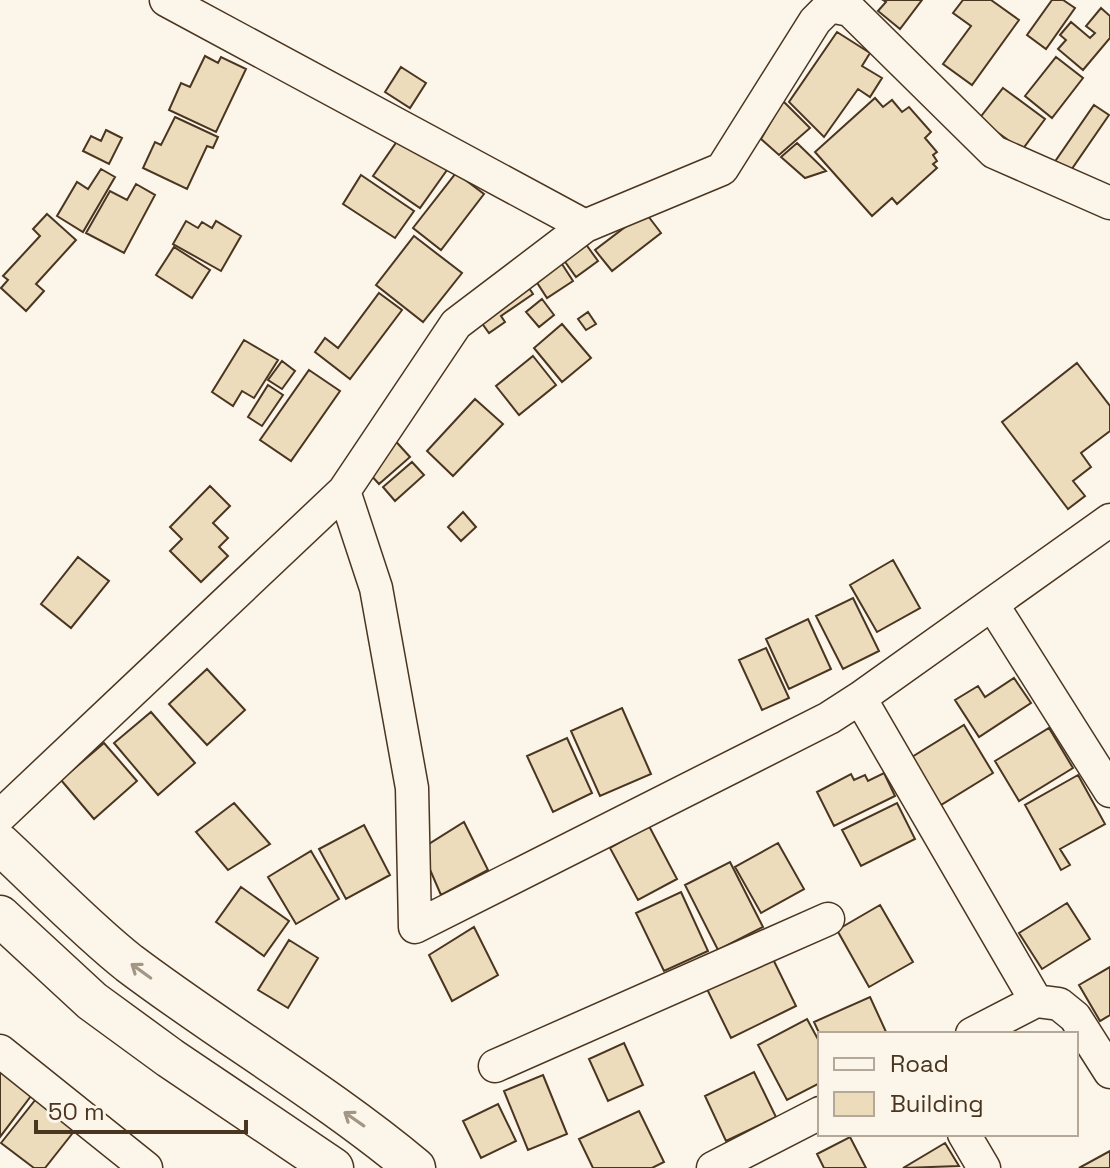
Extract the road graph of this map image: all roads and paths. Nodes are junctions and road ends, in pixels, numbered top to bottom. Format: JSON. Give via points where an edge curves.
{"nodes":[{"id":1,"x":166,"y":0,"type":"edge"},
{"id":2,"x":1110,"y":203,"type":"edge"},
{"id":3,"x":585,"y":226,"type":"junction"},
{"id":4,"x":344,"y":491,"type":"junction"},
{"id":5,"x":1110,"y":520,"type":"edge"},
{"id":6,"x":992,"y":604,"type":"junction"},
{"id":7,"x":860,"y":698,"type":"junction"},
{"id":8,"x":1110,"y":791,"type":"edge"},
{"id":9,"x":0,"y":816,"type":"edge"},
{"id":10,"x":0,"y":844,"type":"edge"},
{"id":11,"x":0,"y":916,"type":"edge"},
{"id":12,"x":828,"y":919,"type":"dead end"},
{"id":13,"x":1036,"y":1001,"type":"junction"},
{"id":14,"x":976,"y":1032,"type":"edge"},
{"id":15,"x":0,"y":1051,"type":"edge"},
{"id":16,"x":495,"y":1066,"type":"dead end"},
{"id":17,"x":1110,"y":1072,"type":"edge"},
{"id":18,"x":818,"y":1114,"type":"edge"},
{"id":19,"x":965,"y":1136,"type":"edge"},
{"id":20,"x":146,"y":1168,"type":"edge"},
{"id":21,"x":333,"y":1168,"type":"edge"},
{"id":22,"x":415,"y":1168,"type":"edge"},
{"id":23,"x":713,"y":1168,"type":"edge"},
{"id":24,"x":984,"y":1168,"type":"edge"}],
"edges":[{"from":1,"to":3,"type":"street"},
{"from":2,"to":3,"type":"street","via":[[994,152],[850,10],[830,6],[815,21],[722,169]]},
{"from":3,"to":4,"type":"street","via":[[456,324]]},
{"from":4,"to":7,"type":"street","via":[[376,588],[412,788],[415,927]]},
{"from":4,"to":9,"type":"street"},
{"from":5,"to":6,"type":"street"},
{"from":6,"to":7,"type":"street"},
{"from":6,"to":8,"type":"street"},
{"from":7,"to":13,"type":"street"},
{"from":22,"to":10,"type":"main road","one_way":true,"via":[[363,1125],[126,961]]},
{"from":11,"to":21,"type":"main road","via":[[92,1001]]},
{"from":12,"to":16,"type":"street"},
{"from":13,"to":14,"type":"street"},
{"from":13,"to":17,"type":"street","via":[[1059,1004],[1075,1017]]},
{"from":15,"to":20,"type":"street"},
{"from":18,"to":23,"type":"street"},
{"from":19,"to":24,"type":"street"}]}
